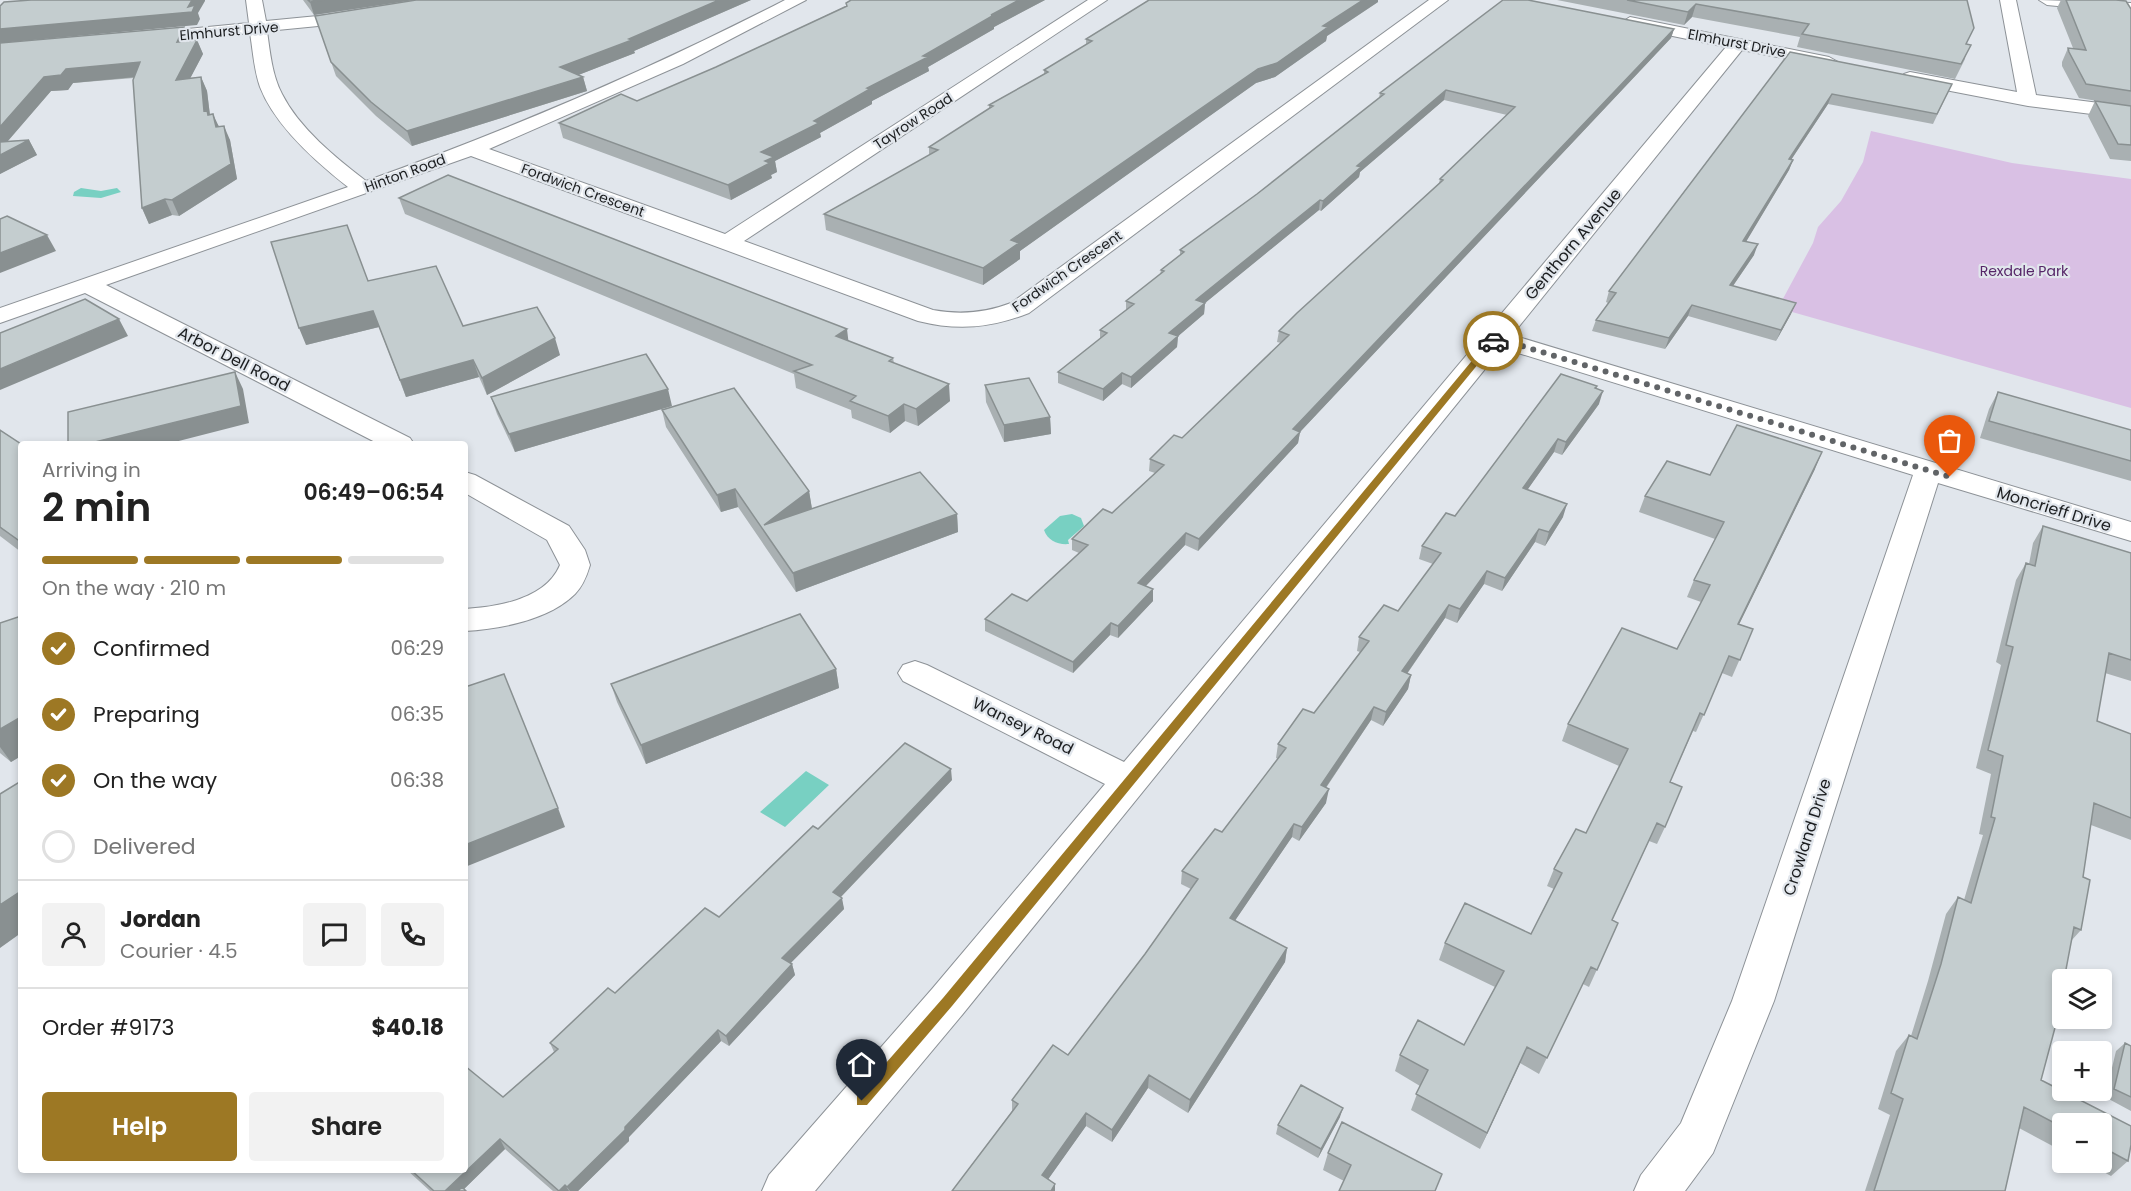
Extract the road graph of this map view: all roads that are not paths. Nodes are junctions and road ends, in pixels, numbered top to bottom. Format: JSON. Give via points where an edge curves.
{"nodes":[{"id":1,"x":254,"y":0,"type":"edge"},
{"id":2,"x":798,"y":0,"type":"edge"},
{"id":3,"x":1099,"y":0,"type":"edge"},
{"id":4,"x":1440,"y":0,"type":"edge"},
{"id":5,"x":2008,"y":0,"type":"edge"},
{"id":6,"x":2047,"y":0,"type":"edge"},
{"id":7,"x":2131,"y":8,"type":"edge"},
{"id":8,"x":381,"y":14,"type":"edge"},
{"id":9,"x":1612,"y":18,"type":"edge"},
{"id":10,"x":260,"y":29,"type":"junction"},
{"id":11,"x":126,"y":40,"type":"edge"},
{"id":12,"x":1738,"y":44,"type":"junction"},
{"id":13,"x":1851,"y":66,"type":"edge"},
{"id":14,"x":1895,"y":75,"type":"edge"},
{"id":15,"x":2028,"y":100,"type":"junction"},
{"id":16,"x":2131,"y":113,"type":"edge"},
{"id":17,"x":470,"y":149,"type":"junction"},
{"id":18,"x":363,"y":189,"type":"junction"},
{"id":19,"x":728,"y":242,"type":"junction"},
{"id":20,"x":85,"y":284,"type":"junction"},
{"id":21,"x":0,"y":316,"type":"edge"},
{"id":22,"x":1496,"y":338,"type":"junction"},
{"id":23,"x":389,"y":441,"type":"edge"},
{"id":24,"x":1928,"y":471,"type":"junction"},
{"id":25,"x":468,"y":483,"type":"edge"},
{"id":26,"x":2131,"y":532,"type":"edge"},
{"id":27,"x":468,"y":620,"type":"edge"},
{"id":28,"x":915,"y":673,"type":"dead end"},
{"id":29,"x":1130,"y":781,"type":"junction"},
{"id":30,"x":785,"y":1191,"type":"edge"},
{"id":31,"x":1657,"y":1191,"type":"edge"}],
"edges":[{"from":1,"to":10,"type":"street"},
{"from":2,"to":17,"type":"street","name":"Hinton Road","via":[[625,83]]},
{"from":3,"to":19,"type":"street","name":"Tayrow Road"},
{"from":4,"to":19,"type":"street","name":"Fordwich Crescent","via":[[1020,308],[1001,316],[976,322],[927,316]]},
{"from":5,"to":15,"type":"street"},
{"from":6,"to":7,"type":"street"},
{"from":8,"to":10,"type":"street","name":"Elmhurst Drive"},
{"from":9,"to":12,"type":"street","name":"Elmhurst Drive"},
{"from":10,"to":11,"type":"street","name":"Elmhurst Drive"},
{"from":10,"to":18,"type":"street","via":[[273,95],[345,176]]},
{"from":12,"to":13,"type":"street","name":"Elmhurst Drive"},
{"from":12,"to":22,"type":"street","name":"Genthorn Avenue"},
{"from":14,"to":15,"type":"street"},
{"from":15,"to":16,"type":"street"},
{"from":17,"to":18,"type":"street","name":"Hinton Road"},
{"from":17,"to":19,"type":"street","name":"Fordwich Crescent"},
{"from":18,"to":20,"type":"street","name":"Hinton Road"},
{"from":20,"to":21,"type":"street","name":"Hinton Road"},
{"from":20,"to":23,"type":"street","name":"Arbor Dell Road"},
{"from":22,"to":24,"type":"street","name":"Moncrieff Drive"},
{"from":22,"to":29,"type":"street","name":"Genthorn Avenue"},
{"from":24,"to":26,"type":"street","name":"Moncrieff Drive"},
{"from":24,"to":31,"type":"street","name":"Crowland Drive","via":[[1753,1001],[1696,1138]]},
{"from":25,"to":27,"type":"street","via":[[558,533],[575,565],[566,585],[519,610]]},
{"from":28,"to":29,"type":"street","name":"Wansey Road"},
{"from":29,"to":30,"type":"street","name":"Genthorn Avenue"}]}
